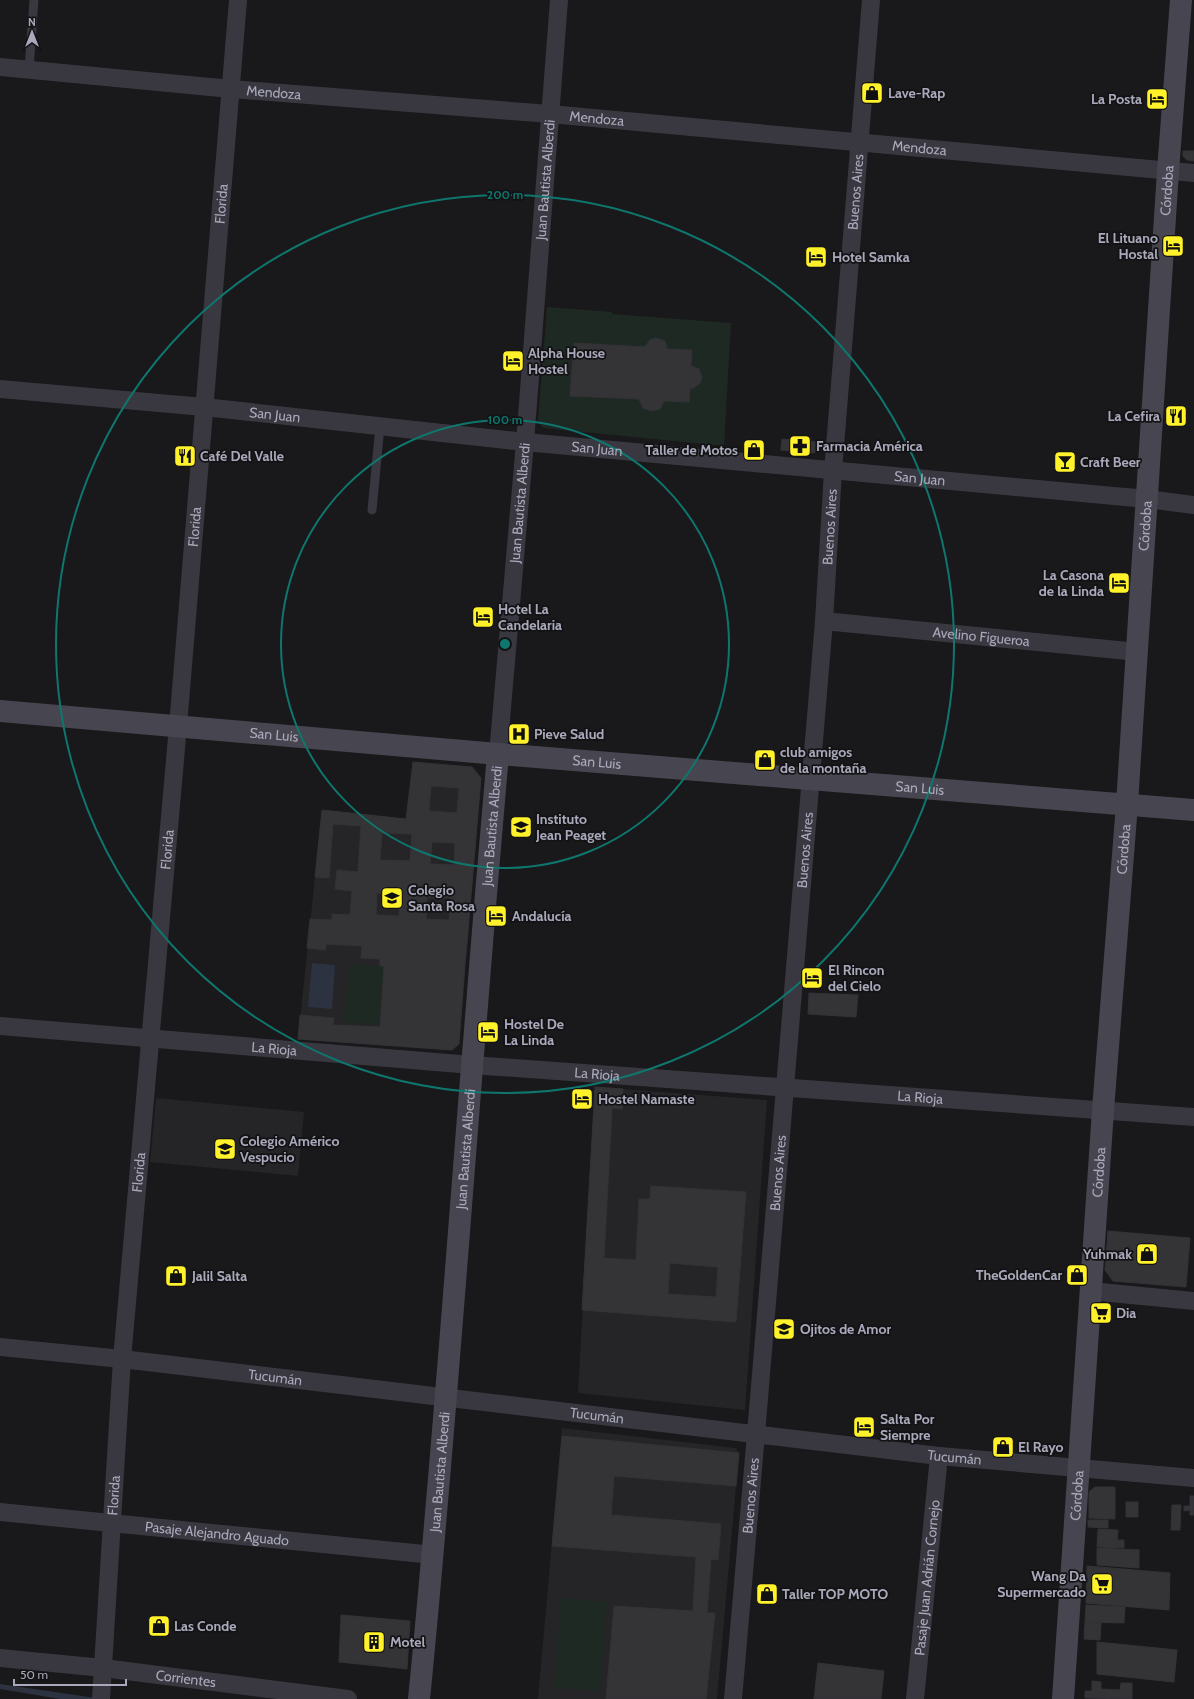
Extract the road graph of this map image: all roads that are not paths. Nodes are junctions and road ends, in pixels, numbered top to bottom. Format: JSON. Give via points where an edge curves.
{"nodes":[{"id":1,"x":34,"y":0,"type":"edge"},
{"id":2,"x":238,"y":0,"type":"edge"},
{"id":3,"x":559,"y":0,"type":"edge"},
{"id":4,"x":871,"y":0,"type":"edge"},
{"id":5,"x":1181,"y":0,"type":"edge"},
{"id":6,"x":0,"y":67,"type":"edge"},
{"id":7,"x":28,"y":69,"type":"junction"},
{"id":8,"x":231,"y":89,"type":"junction"},
{"id":9,"x":550,"y":114,"type":"junction"},
{"id":10,"x":859,"y":142,"type":"junction"},
{"id":11,"x":1168,"y":171,"type":"junction"},
{"id":12,"x":1194,"y":173,"type":"edge"},
{"id":13,"x":0,"y":389,"type":"edge"},
{"id":14,"x":204,"y":407,"type":"junction"},
{"id":15,"x":380,"y":426,"type":"junction"},
{"id":16,"x":525,"y":442,"type":"junction"},
{"id":17,"x":834,"y":471,"type":"junction"},
{"id":18,"x":1147,"y":499,"type":"junction"},
{"id":19,"x":1194,"y":505,"type":"edge"},
{"id":20,"x":372,"y":510,"type":"dead end"},
{"id":21,"x":824,"y":621,"type":"junction"},
{"id":22,"x":1138,"y":652,"type":"junction"},
{"id":23,"x":0,"y":710,"type":"edge"},
{"id":24,"x":178,"y":726,"type":"junction"},
{"id":25,"x":498,"y":754,"type":"junction"},
{"id":26,"x":810,"y":780,"type":"junction"},
{"id":27,"x":1127,"y":804,"type":"junction"},
{"id":28,"x":1194,"y":810,"type":"edge"},
{"id":29,"x":0,"y":1026,"type":"edge"},
{"id":30,"x":150,"y":1038,"type":"junction"},
{"id":31,"x":472,"y":1065,"type":"junction"},
{"id":32,"x":785,"y":1087,"type":"junction"},
{"id":33,"x":1103,"y":1110,"type":"junction"},
{"id":34,"x":1194,"y":1117,"type":"edge"},
{"id":35,"x":1090,"y":1291,"type":"junction"},
{"id":36,"x":1194,"y":1301,"type":"edge"},
{"id":37,"x":0,"y":1348,"type":"edge"},
{"id":38,"x":122,"y":1359,"type":"junction"},
{"id":39,"x":447,"y":1397,"type":"junction"},
{"id":40,"x":756,"y":1434,"type":"junction"},
{"id":41,"x":939,"y":1456,"type":"junction"},
{"id":42,"x":1080,"y":1469,"type":"junction"},
{"id":43,"x":1194,"y":1478,"type":"edge"},
{"id":44,"x":0,"y":1512,"type":"edge"},
{"id":45,"x":112,"y":1523,"type":"junction"},
{"id":46,"x":434,"y":1555,"type":"junction"},
{"id":47,"x":0,"y":1658,"type":"edge"},
{"id":48,"x":102,"y":1684,"type":"edge"},
{"id":49,"x":348,"y":1699,"type":"edge"},
{"id":50,"x":419,"y":1699,"type":"edge"},
{"id":51,"x":733,"y":1699,"type":"edge"},
{"id":52,"x":915,"y":1699,"type":"edge"},
{"id":53,"x":1063,"y":1699,"type":"edge"}],
"edges":[{"from":1,"to":7,"type":"lane"},
{"from":2,"to":8,"type":"street","name":"Florida"},
{"from":3,"to":9,"type":"street","name":"Juan Bautista Alberdi"},
{"from":4,"to":10,"type":"street","name":"Buenos Aires"},
{"from":5,"to":11,"type":"street","name":"Córdoba"},
{"from":6,"to":7,"type":"street","name":"Mendoza"},
{"from":7,"to":8,"type":"street","name":"Mendoza"},
{"from":8,"to":9,"type":"street","name":"Mendoza"},
{"from":8,"to":14,"type":"street","name":"Florida"},
{"from":9,"to":10,"type":"street","name":"Mendoza"},
{"from":9,"to":16,"type":"street","name":"Juan Bautista Alberdi"},
{"from":10,"to":11,"type":"street","name":"Mendoza"},
{"from":10,"to":17,"type":"street","name":"Buenos Aires"},
{"from":11,"to":12,"type":"street","name":"Mendoza"},
{"from":11,"to":18,"type":"street","name":"Córdoba"},
{"from":13,"to":14,"type":"street","name":"San Juan"},
{"from":14,"to":15,"type":"street","name":"San Juan"},
{"from":14,"to":24,"type":"street","name":"Florida"},
{"from":15,"to":16,"type":"street","name":"San Juan"},
{"from":15,"to":20,"type":"lane"},
{"from":16,"to":17,"type":"street","name":"San Juan"},
{"from":16,"to":25,"type":"street","name":"Juan Bautista Alberdi"},
{"from":17,"to":18,"type":"street","name":"San Juan"},
{"from":17,"to":21,"type":"street","name":"Buenos Aires"},
{"from":18,"to":19,"type":"street","name":"San Juan"},
{"from":18,"to":22,"type":"street","name":"Córdoba"},
{"from":21,"to":22,"type":"street","name":"Avelino Figueroa"},
{"from":21,"to":26,"type":"street","name":"Buenos Aires"},
{"from":22,"to":27,"type":"street","name":"Córdoba"},
{"from":23,"to":24,"type":"street","name":"San Luis"},
{"from":24,"to":25,"type":"street","name":"San Luis"},
{"from":24,"to":30,"type":"street","name":"Florida"},
{"from":25,"to":26,"type":"street","name":"San Luis"},
{"from":25,"to":31,"type":"street","name":"Juan Bautista Alberdi"},
{"from":26,"to":27,"type":"street","name":"San Luis"},
{"from":26,"to":32,"type":"street","name":"Buenos Aires"},
{"from":27,"to":28,"type":"street","name":"San Luis"},
{"from":27,"to":33,"type":"street","name":"Córdoba"},
{"from":29,"to":30,"type":"street","name":"La Rioja"},
{"from":30,"to":31,"type":"street","name":"La Rioja"},
{"from":30,"to":38,"type":"street","name":"Florida"},
{"from":31,"to":32,"type":"street","name":"La Rioja"},
{"from":31,"to":39,"type":"street","name":"Juan Bautista Alberdi"},
{"from":32,"to":33,"type":"street","name":"La Rioja"},
{"from":32,"to":40,"type":"street","name":"Buenos Aires"},
{"from":33,"to":34,"type":"street","name":"La Rioja"},
{"from":33,"to":35,"type":"street","name":"Córdoba"},
{"from":35,"to":36,"type":"street"},
{"from":35,"to":42,"type":"street","name":"Córdoba"},
{"from":37,"to":38,"type":"street","name":"Tucumán"},
{"from":38,"to":39,"type":"street","name":"Tucumán"},
{"from":38,"to":45,"type":"street","name":"Florida"},
{"from":39,"to":40,"type":"street","name":"Tucumán"},
{"from":39,"to":46,"type":"street","name":"Juan Bautista Alberdi"},
{"from":40,"to":41,"type":"street","name":"Tucumán"},
{"from":40,"to":51,"type":"street","name":"Buenos Aires"},
{"from":41,"to":42,"type":"street","name":"Tucumán"},
{"from":41,"to":52,"type":"street","name":"Pasaje Juan Adrián Cornejo"},
{"from":42,"to":43,"type":"street","name":"Tucumán"},
{"from":42,"to":53,"type":"street","name":"Córdoba"},
{"from":44,"to":45,"type":"street","name":"Pasaje Alejandro Aguado"},
{"from":45,"to":46,"type":"street","name":"Pasaje Alejandro Aguado"},
{"from":45,"to":48,"type":"street","name":"Florida"},
{"from":46,"to":50,"type":"street","name":"Juan Bautista Alberdi"},
{"from":47,"to":48,"type":"street","name":"Corrientes"},
{"from":48,"to":49,"type":"street","name":"Corrientes"}]}
